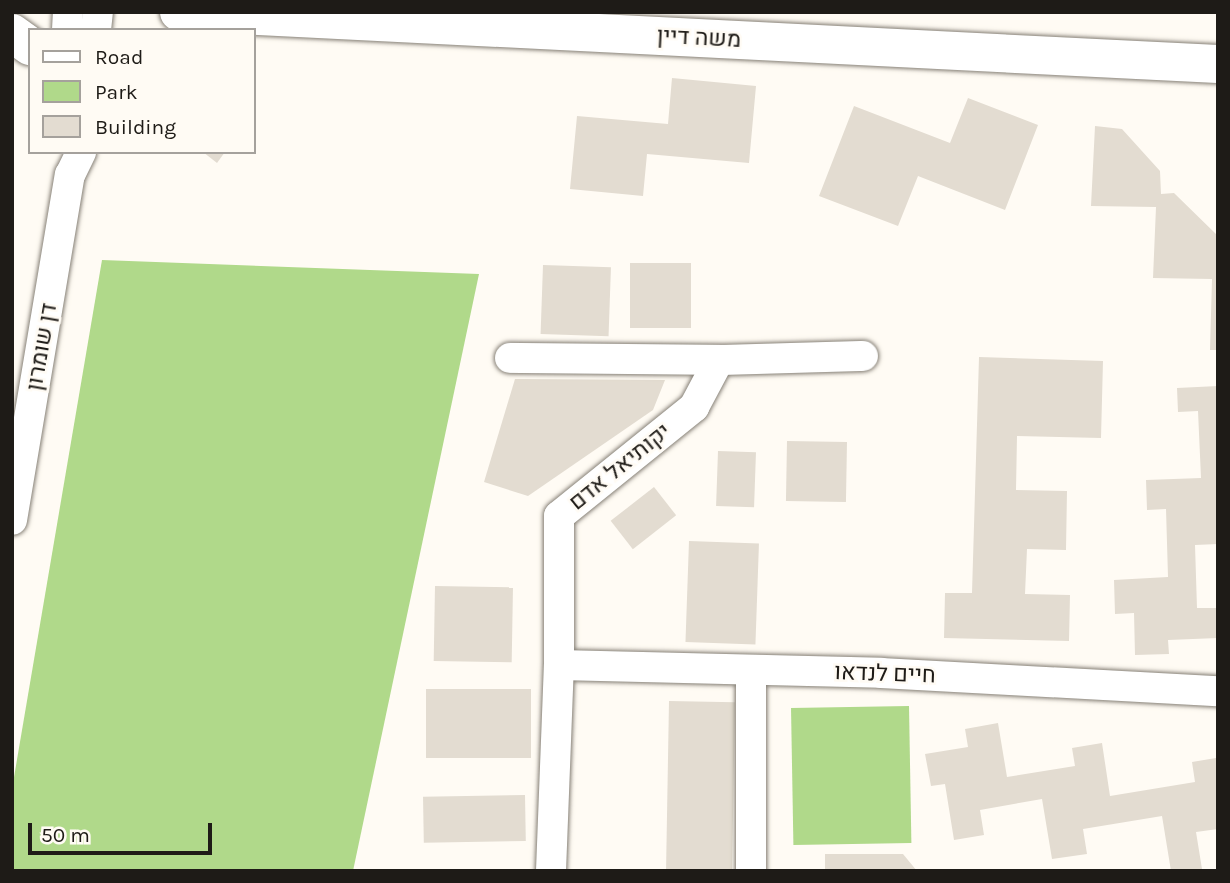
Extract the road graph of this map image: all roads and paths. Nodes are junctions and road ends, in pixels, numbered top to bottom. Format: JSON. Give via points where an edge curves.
{"nodes":[{"id":1,"x":180,"y":12,"type":"edge"},
{"id":2,"x":186,"y":13,"type":"edge"},
{"id":3,"x":159,"y":28,"type":"edge"},
{"id":4,"x":12,"y":33,"type":"edge"},
{"id":5,"x":28,"y":45,"type":"edge"},
{"id":6,"x":1218,"y":64,"type":"edge"},
{"id":7,"x":71,"y":160,"type":"edge"},
{"id":8,"x":863,"y":356,"type":"dead end"},
{"id":9,"x":510,"y":358,"type":"dead end"},
{"id":10,"x":719,"y":360,"type":"junction"},
{"id":11,"x":12,"y":520,"type":"edge"},
{"id":12,"x":559,"y":665,"type":"junction"},
{"id":13,"x":751,"y":671,"type":"junction"},
{"id":14,"x":1218,"y":691,"type":"edge"},
{"id":15,"x":551,"y":871,"type":"edge"},
{"id":16,"x":751,"y":871,"type":"edge"}],
"edges":[{"from":1,"to":2,"type":"main road","name":"משה דיין"},
{"from":2,"to":3,"type":"main road"},
{"from":2,"to":6,"type":"main road","name":"משה דיין"},
{"from":4,"to":5,"type":"main road"},
{"from":7,"to":11,"type":"street","name":"דן שומרון"},
{"from":8,"to":10,"type":"street"},
{"from":9,"to":10,"type":"street"},
{"from":10,"to":12,"type":"street","name":"יקותיאל אדם","via":[[694,407],[559,516]]},
{"from":12,"to":13,"type":"street"},
{"from":12,"to":15,"type":"street"},
{"from":13,"to":14,"type":"street","name":"חיים לנדאו","via":[[881,673]]},
{"from":13,"to":16,"type":"street"}]}
